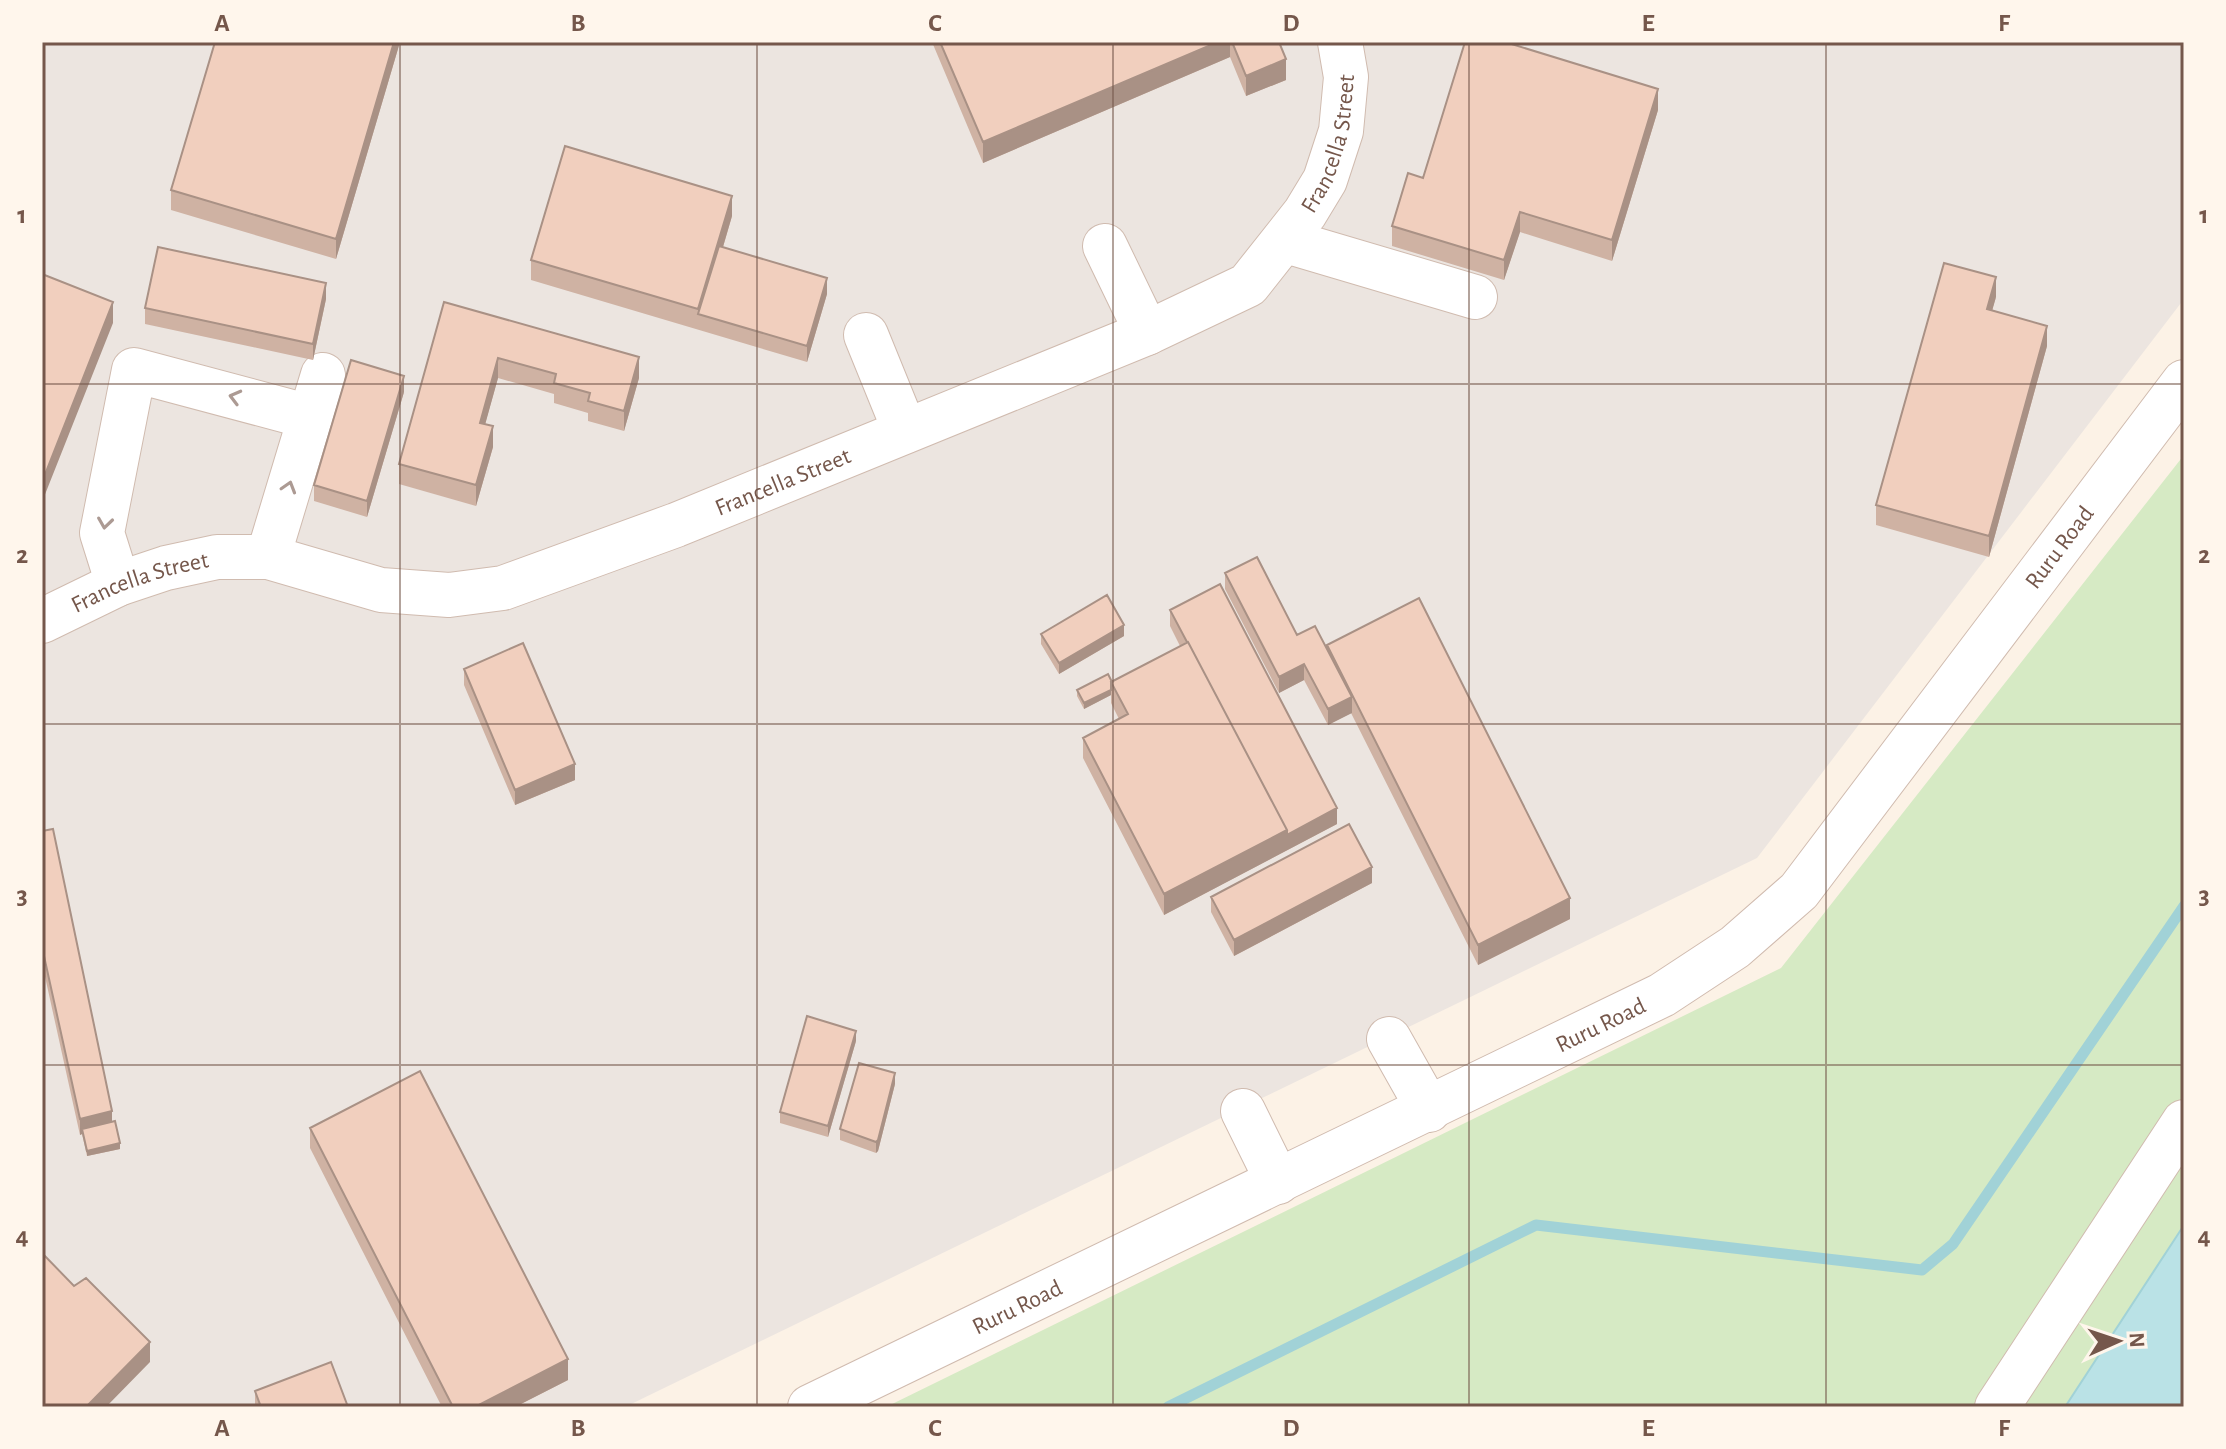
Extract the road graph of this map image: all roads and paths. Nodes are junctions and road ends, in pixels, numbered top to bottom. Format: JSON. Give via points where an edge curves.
{"nodes":[{"id":1,"x":1340,"y":42,"type":"edge"},
{"id":2,"x":1286,"y":241,"type":"junction"},
{"id":3,"x":1105,"y":246,"type":"dead end"},
{"id":4,"x":1475,"y":297,"type":"dead end"},
{"id":5,"x":1147,"y":333,"type":"junction"},
{"id":6,"x":866,"y":335,"type":"dead end"},
{"id":7,"x":323,"y":375,"type":"dead end"},
{"id":8,"x":2184,"y":382,"type":"edge"},
{"id":9,"x":310,"y":417,"type":"junction"},
{"id":10,"x":905,"y":431,"type":"junction"},
{"id":11,"x":268,"y":557,"type":"junction"},
{"id":12,"x":118,"y":584,"type":"junction"},
{"id":13,"x":42,"y":621,"type":"edge"},
{"id":14,"x":1389,"y":1039,"type":"dead end"},
{"id":15,"x":1429,"y":1110,"type":"junction"},
{"id":16,"x":1243,"y":1111,"type":"dead end"},
{"id":17,"x":2184,"y":1122,"type":"edge"},
{"id":18,"x":1278,"y":1182,"type":"junction"},
{"id":19,"x":810,"y":1407,"type":"edge"},
{"id":20,"x":1997,"y":1407,"type":"edge"}],
"edges":[{"from":1,"to":2,"type":"street","name":"Francella Street","via":[[1346,77],[1341,131],[1325,180]]},
{"from":2,"to":4,"type":"street"},
{"from":2,"to":5,"type":"street","name":"Francella Street","via":[[1248,285]]},
{"from":3,"to":5,"type":"street"},
{"from":5,"to":10,"type":"street","name":"Francella Street"},
{"from":6,"to":10,"type":"street"},
{"from":7,"to":9,"type":"street"},
{"from":8,"to":15,"type":"street","name":"Ruru Road","via":[[1799,891],[1735,947],[1662,995]]},
{"from":11,"to":9,"type":"street","one_way":true},
{"from":9,"to":12,"type":"street","one_way":true,"via":[[134,370],[102,533]]},
{"from":10,"to":11,"type":"street","name":"Francella Street","via":[[670,509],[503,588],[454,579],[381,590]]},
{"from":11,"to":12,"type":"street","name":"Francella Street","via":[[217,557]]},
{"from":12,"to":13,"type":"street","name":"Francella Street"},
{"from":14,"to":15,"type":"street"},
{"from":15,"to":18,"type":"street","name":"Ruru Road"},
{"from":16,"to":18,"type":"street"},
{"from":17,"to":20,"type":"street"},
{"from":18,"to":19,"type":"street","name":"Ruru Road"}]}
